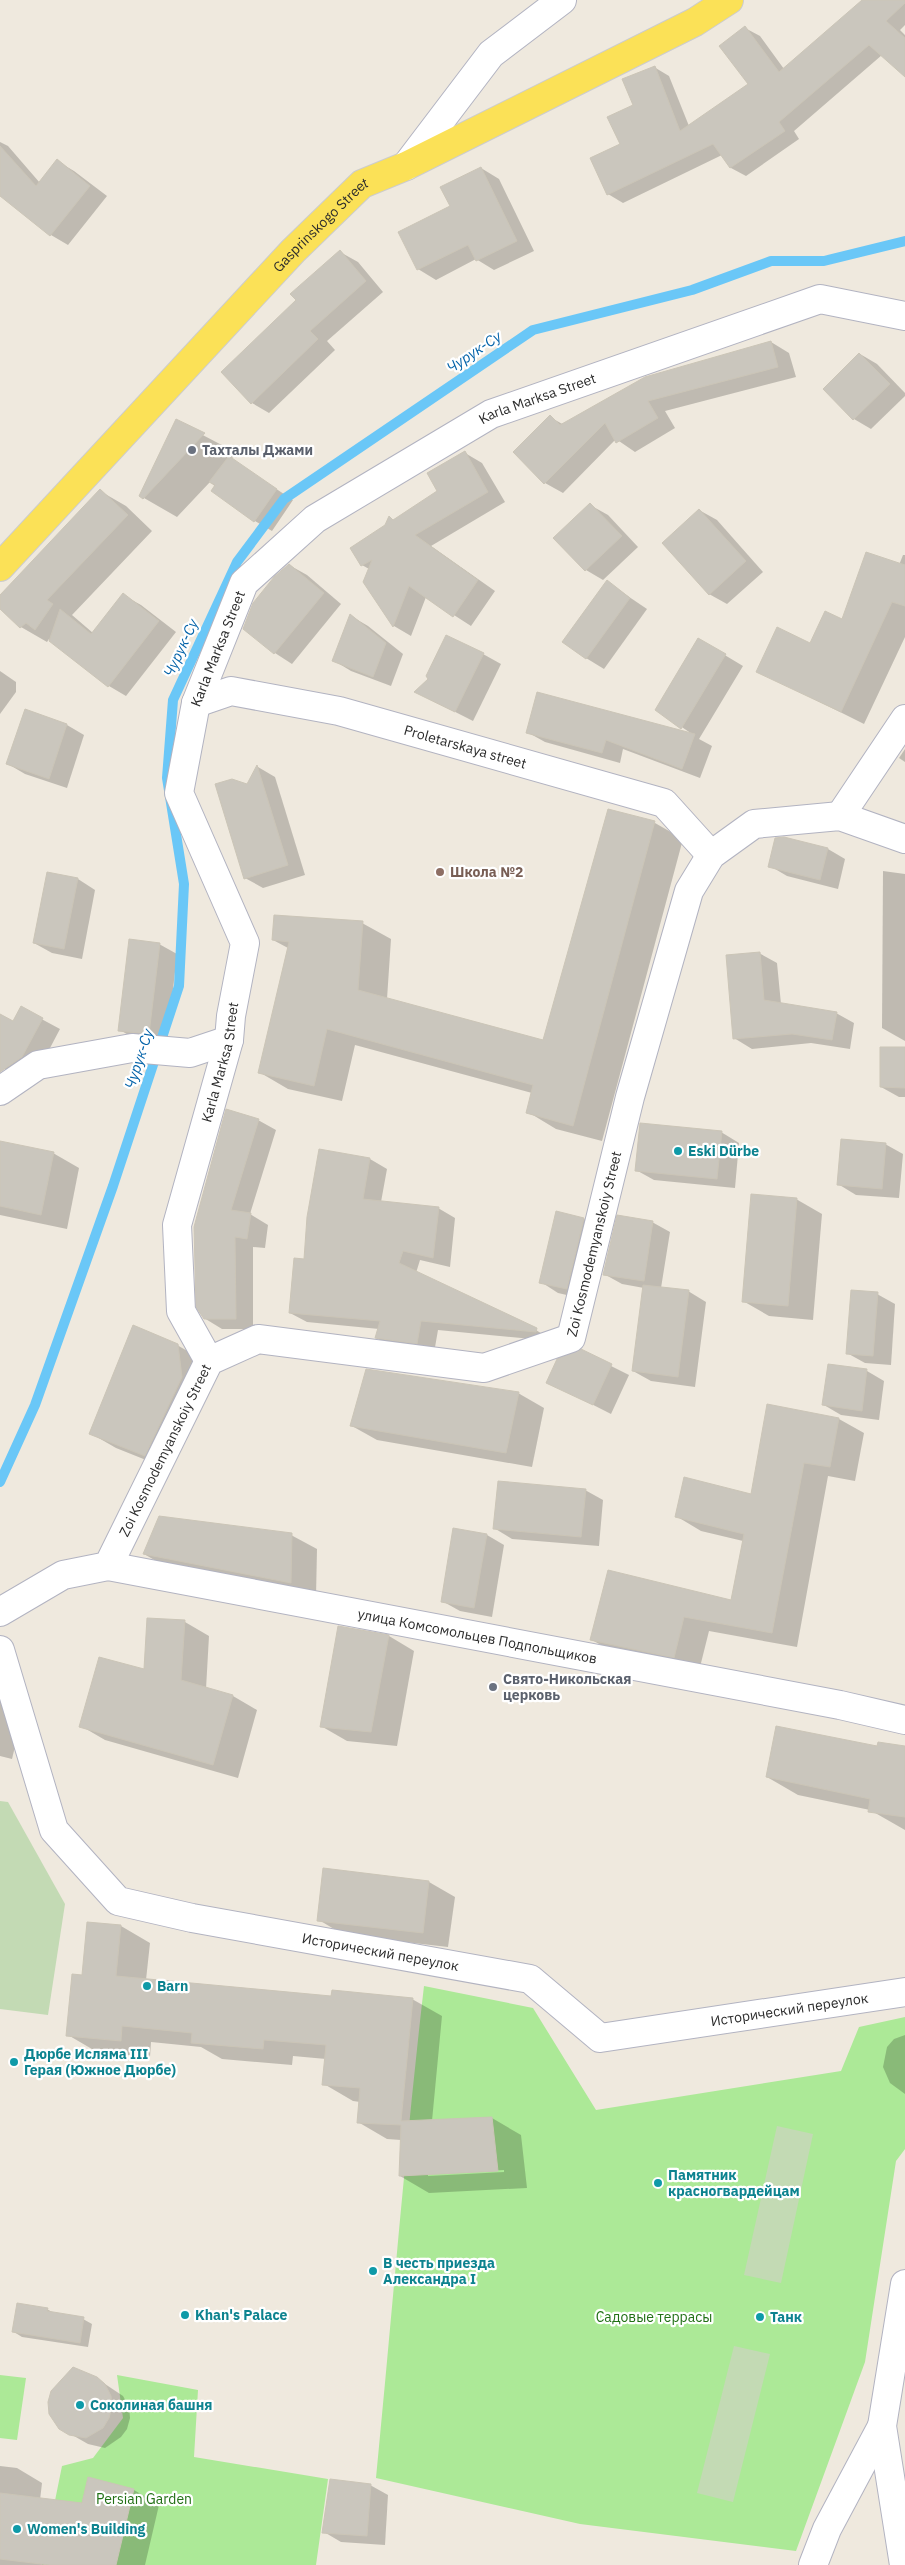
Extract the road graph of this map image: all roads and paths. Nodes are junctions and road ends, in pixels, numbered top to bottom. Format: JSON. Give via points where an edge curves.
{"nodes":[{"id":1,"x":562,"y":0,"type":"edge"},
{"id":2,"x":729,"y":0,"type":"edge"},
{"id":3,"x":406,"y":166,"type":"junction"},
{"id":4,"x":905,"y":316,"type":"edge"},
{"id":5,"x":0,"y":567,"type":"edge"},
{"id":6,"x":196,"y":703,"type":"junction"},
{"id":7,"x":905,"y":719,"type":"edge"},
{"id":8,"x":840,"y":816,"type":"junction"},
{"id":9,"x":905,"y":839,"type":"edge"},
{"id":10,"x":711,"y":855,"type":"junction"},
{"id":11,"x":229,"y":1040,"type":"junction"},
{"id":12,"x":0,"y":1091,"type":"edge"},
{"id":13,"x":209,"y":1361,"type":"junction"},
{"id":14,"x":108,"y":1566,"type":"junction"},
{"id":15,"x":0,"y":1612,"type":"edge"},
{"id":16,"x":0,"y":1650,"type":"edge"},
{"id":17,"x":905,"y":1720,"type":"edge"},
{"id":18,"x":905,"y":1992,"type":"edge"},
{"id":19,"x":905,"y":2284,"type":"edge"},
{"id":20,"x":882,"y":2426,"type":"junction"},
{"id":21,"x":813,"y":2565,"type":"edge"},
{"id":22,"x":904,"y":2565,"type":"edge"}],
"edges":[{"from":1,"to":3,"type":"street","via":[[492,54]]},
{"from":2,"to":3,"type":"main road","name":"Gasprinskogo Street","via":[[695,22]]},
{"from":3,"to":5,"type":"main road","name":"Gasprinskogo Street","via":[[362,184],[287,258]]},
{"from":4,"to":6,"type":"street","name":"Karla Marksa Street","via":[[820,299],[492,414],[315,519],[244,583]]},
{"from":6,"to":10,"type":"street","name":"Proletarskaya street","via":[[231,691],[339,711],[664,803]]},
{"from":6,"to":11,"type":"street","name":"Karla Marksa Street","via":[[180,793],[245,943]]},
{"from":7,"to":8,"type":"street"},
{"from":8,"to":9,"type":"street"},
{"from":8,"to":10,"type":"street","name":"Zoi Kosmodemyanskoiy Street","via":[[754,824]]},
{"from":10,"to":13,"type":"street","name":"Zoi Kosmodemyanskoiy Street","via":[[690,891],[684,910],[630,1097],[571,1338],[484,1368],[258,1339]]},
{"from":11,"to":12,"type":"street","via":[[190,1053],[132,1048],[38,1065]]},
{"from":11,"to":13,"type":"street","name":"Karla Marksa Street","via":[[177,1225],[181,1310]]},
{"from":13,"to":14,"type":"street","name":"Zoi Kosmodemyanskoiy Street"},
{"from":14,"to":15,"type":"street","via":[[63,1575]]},
{"from":14,"to":17,"type":"street","name":"улица Комсомольцев Подпольщиков"},
{"from":16,"to":18,"type":"street","name":"Исторический переулок","via":[[54,1830],[118,1901],[192,1918],[530,1980],[600,2038]]},
{"from":19,"to":20,"type":"street"},
{"from":20,"to":21,"type":"street","via":[[827,2529]]},
{"from":20,"to":22,"type":"street"}]}
